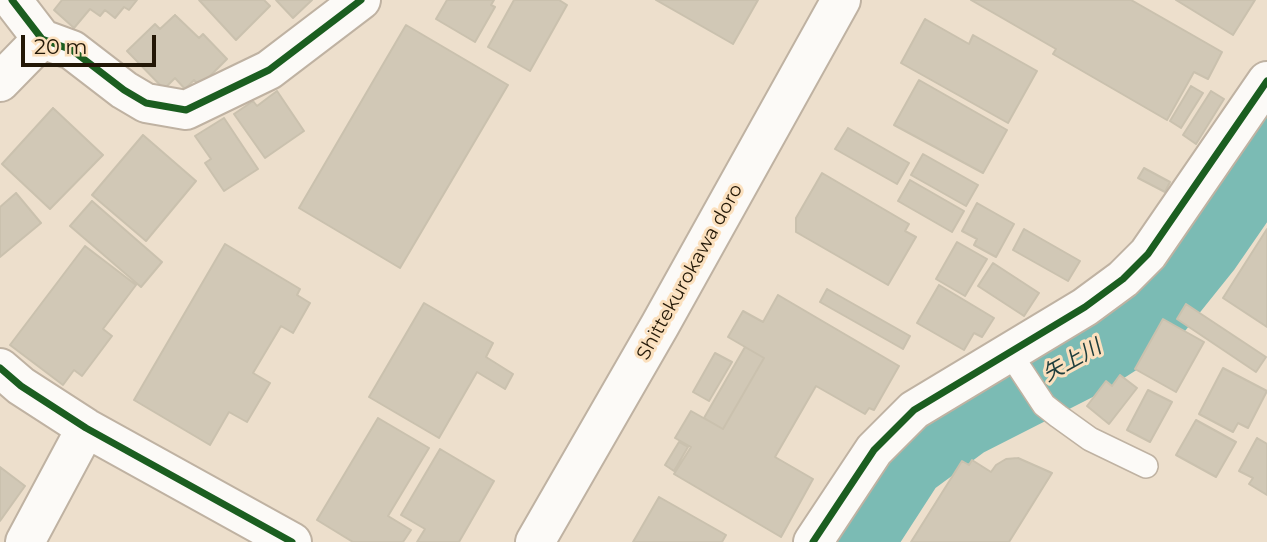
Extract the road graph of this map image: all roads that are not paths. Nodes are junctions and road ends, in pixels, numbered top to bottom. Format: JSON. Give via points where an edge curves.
{"nodes":[{"id":1,"x":12,"y":0,"type":"edge"},
{"id":2,"x":361,"y":0,"type":"edge"},
{"id":3,"x":841,"y":0,"type":"edge"},
{"id":4,"x":42,"y":39,"type":"junction"},
{"id":5,"x":1267,"y":81,"type":"edge"},
{"id":6,"x":0,"y":82,"type":"edge"},
{"id":7,"x":1009,"y":352,"type":"junction"},
{"id":8,"x":0,"y":368,"type":"edge"},
{"id":9,"x":86,"y":428,"type":"junction"},
{"id":10,"x":1146,"y":466,"type":"dead end"},
{"id":11,"x":25,"y":542,"type":"edge"},
{"id":12,"x":292,"y":542,"type":"edge"},
{"id":13,"x":535,"y":542,"type":"edge"},
{"id":14,"x":813,"y":542,"type":"edge"}],
"edges":[{"from":1,"to":4,"type":"street"},
{"from":2,"to":4,"type":"street","via":[[269,70],[186,110],[146,103],[72,50]]},
{"from":3,"to":13,"type":"street","name":"Shittekurokawa doro"},
{"from":4,"to":6,"type":"street"},
{"from":5,"to":7,"type":"street","via":[[1148,254],[1085,307]]},
{"from":7,"to":10,"type":"lane","via":[[1044,405],[1090,439]]},
{"from":7,"to":14,"type":"street","via":[[914,410],[874,450]]},
{"from":8,"to":9,"type":"street"},
{"from":9,"to":11,"type":"street"},
{"from":9,"to":12,"type":"street"}]}
